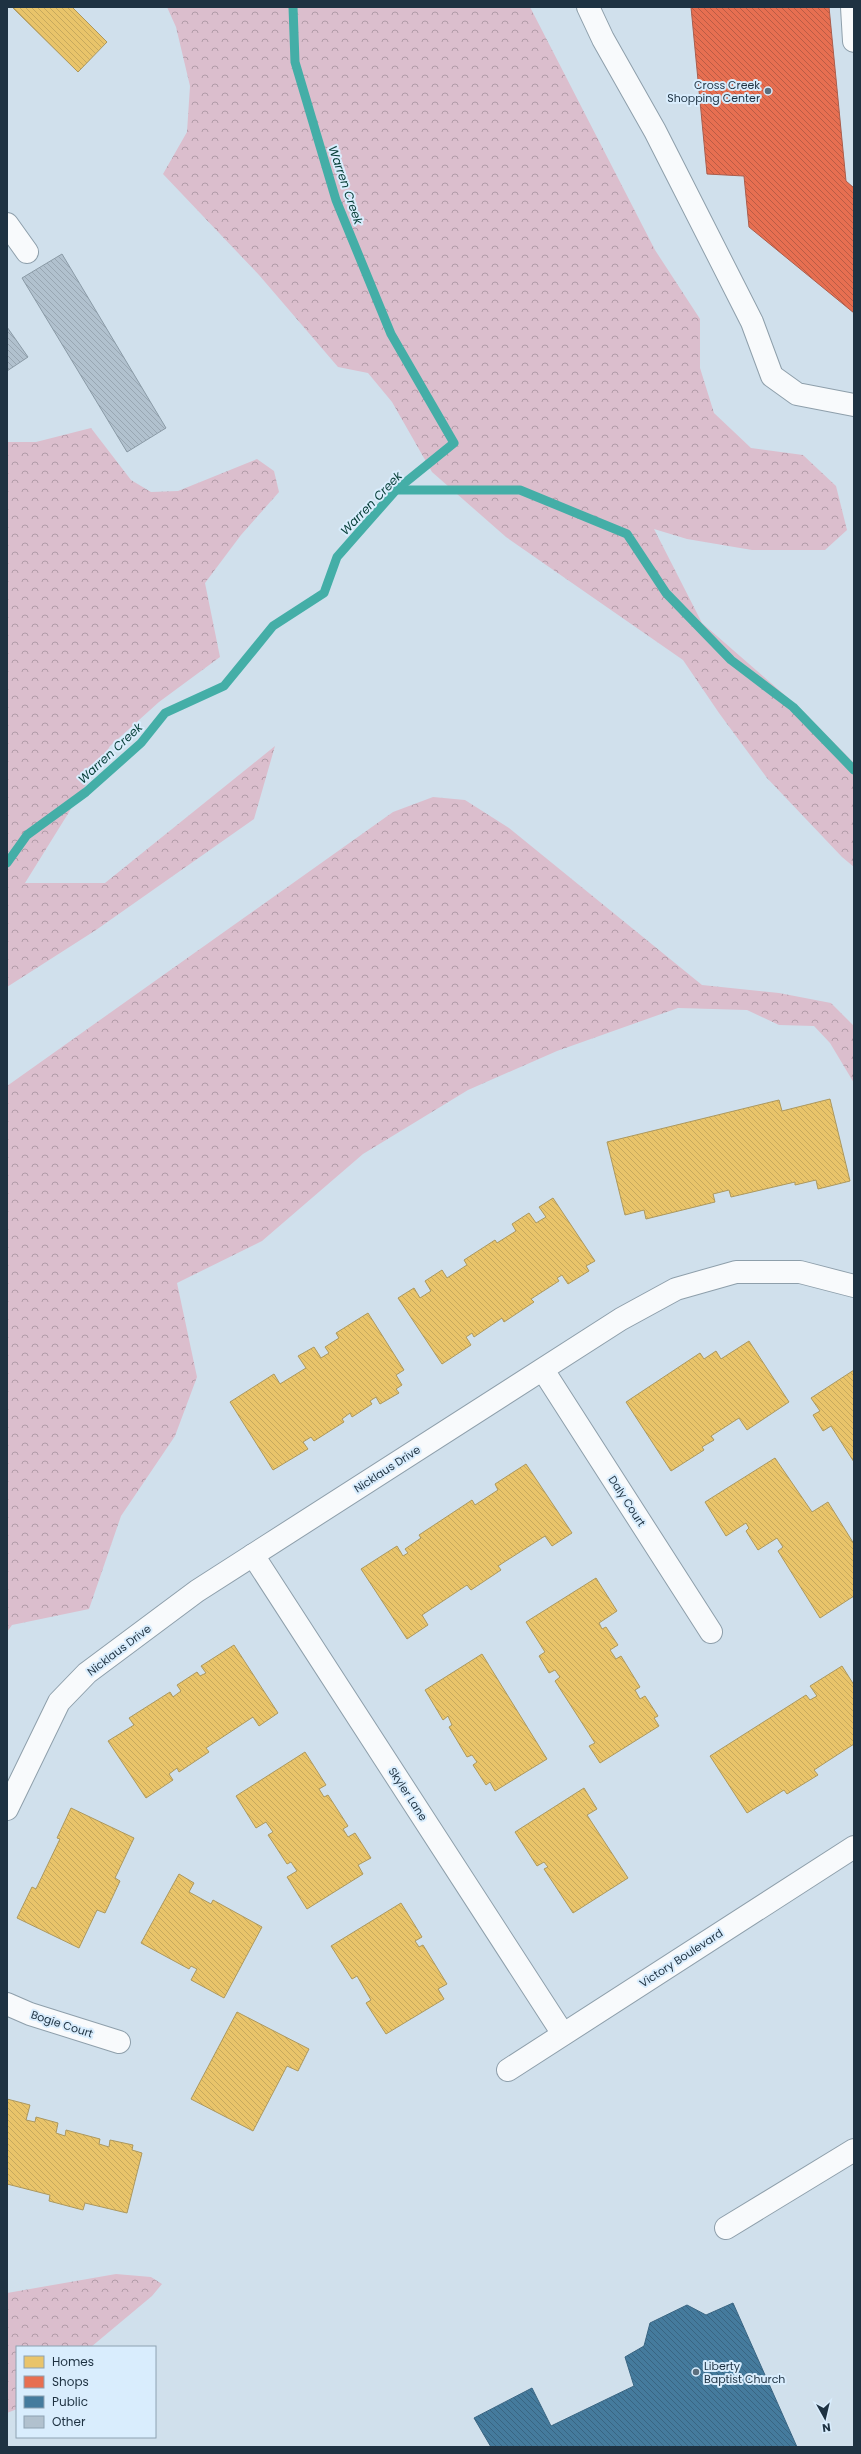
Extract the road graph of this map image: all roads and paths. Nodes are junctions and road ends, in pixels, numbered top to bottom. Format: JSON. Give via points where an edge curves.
{"nodes":[{"id":1,"x":588,"y":7,"type":"edge"},
{"id":2,"x":852,"y":7,"type":"edge"},
{"id":3,"x":854,"y":41,"type":"edge"},
{"id":4,"x":7,"y":224,"type":"edge"},
{"id":5,"x":27,"y":252,"type":"dead end"},
{"id":6,"x":854,"y":405,"type":"edge"},
{"id":7,"x":854,"y":1286,"type":"edge"},
{"id":8,"x":543,"y":1370,"type":"junction"},
{"id":9,"x":253,"y":1555,"type":"junction"},
{"id":10,"x":711,"y":1632,"type":"dead end"},
{"id":11,"x":7,"y":1809,"type":"edge"},
{"id":12,"x":854,"y":1847,"type":"edge"},
{"id":13,"x":7,"y":2004,"type":"edge"},
{"id":14,"x":563,"y":2034,"type":"junction"},
{"id":15,"x":119,"y":2042,"type":"dead end"},
{"id":16,"x":508,"y":2070,"type":"dead end"},
{"id":17,"x":854,"y":2150,"type":"edge"},
{"id":18,"x":726,"y":2228,"type":"dead end"}],
"edges":[{"from":1,"to":6,"type":"street","via":[[603,39],[655,131],[752,322],[772,376],[797,394]]},
{"from":2,"to":3,"type":"street"},
{"from":4,"to":5,"type":"street"},
{"from":7,"to":8,"type":"street","name":"Nicklaus Drive","via":[[800,1272],[736,1272],[676,1289],[621,1319]]},
{"from":8,"to":9,"type":"street","name":"Nicklaus Drive"},
{"from":8,"to":10,"type":"street","name":"Daly Court"},
{"from":9,"to":11,"type":"street","name":"Nicklaus Drive","via":[[197,1591],[87,1672],[58,1702]]},
{"from":9,"to":14,"type":"street","name":"Skyler Lane"},
{"from":12,"to":14,"type":"street","name":"Victory Boulevard"},
{"from":13,"to":15,"type":"street","name":"Bogie Court","via":[[30,2014]]},
{"from":14,"to":16,"type":"street","name":"Victory Boulevard"},
{"from":17,"to":18,"type":"street"}]}
